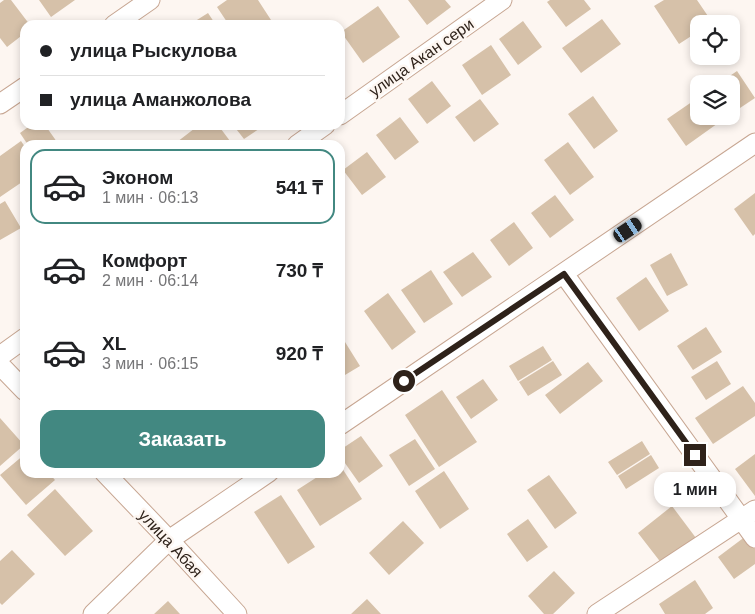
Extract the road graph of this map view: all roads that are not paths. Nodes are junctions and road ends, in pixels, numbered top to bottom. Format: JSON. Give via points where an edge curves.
{"nodes":[{"id":1,"x":150,"y":0,"type":"edge"},
{"id":2,"x":502,"y":0,"type":"edge"},
{"id":3,"x":121,"y":20,"type":"edge"},
{"id":4,"x":20,"y":90,"type":"edge"},
{"id":5,"x":0,"y":104,"type":"edge"},
{"id":6,"x":345,"y":111,"type":"edge"},
{"id":7,"x":318,"y":130,"type":"edge"},
{"id":8,"x":304,"y":140,"type":"edge"},
{"id":9,"x":755,"y":143,"type":"edge"},
{"id":10,"x":564,"y":274,"type":"junction"},
{"id":11,"x":20,"y":342,"type":"edge"},
{"id":12,"x":0,"y":356,"type":"edge"},
{"id":13,"x":0,"y":365,"type":"edge"},
{"id":14,"x":20,"y":386,"type":"edge"},
{"id":15,"x":345,"y":421,"type":"edge"},
{"id":16,"x":110,"y":478,"type":"edge"},
{"id":17,"x":260,"y":478,"type":"edge"},
{"id":18,"x":748,"y":515,"type":"edge"},
{"id":19,"x":755,"y":538,"type":"edge"},
{"id":20,"x":169,"y":540,"type":"junction"},
{"id":21,"x":93,"y":614,"type":"edge"},
{"id":22,"x":236,"y":614,"type":"edge"},
{"id":23,"x":596,"y":614,"type":"edge"}],
"edges":[{"from":1,"to":3,"type":"street"},
{"from":2,"to":6,"type":"street","name":"улица Акан сери"},
{"from":4,"to":5,"type":"street"},
{"from":7,"to":8,"type":"street"},
{"from":9,"to":10,"type":"street"},
{"from":10,"to":15,"type":"street"},
{"from":10,"to":18,"type":"street"},
{"from":11,"to":12,"type":"street"},
{"from":13,"to":14,"type":"street"},
{"from":16,"to":20,"type":"street","name":"улица Абая"},
{"from":17,"to":20,"type":"street"},
{"from":18,"to":19,"type":"street"},
{"from":18,"to":23,"type":"street"},
{"from":20,"to":21,"type":"street"},
{"from":20,"to":22,"type":"street","name":"улица Абая"}]}
